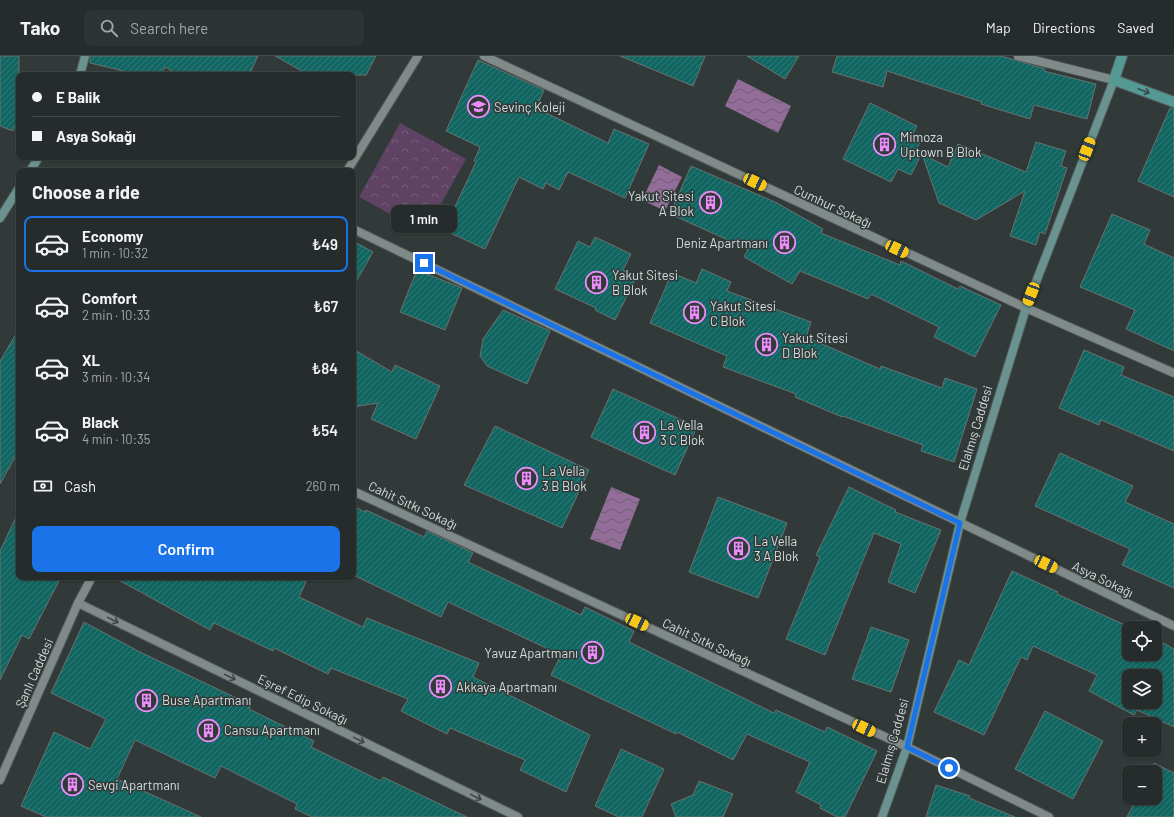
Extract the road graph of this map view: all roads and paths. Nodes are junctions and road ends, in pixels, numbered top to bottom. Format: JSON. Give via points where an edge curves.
{"nodes":[{"id":1,"x":85,"y":56,"type":"edge"},
{"id":2,"x":418,"y":56,"type":"edge"},
{"id":3,"x":484,"y":56,"type":"edge"},
{"id":4,"x":1018,"y":56,"type":"edge"},
{"id":5,"x":1122,"y":56,"type":"edge"},
{"id":6,"x":81,"y":72,"type":"edge"},
{"id":7,"x":1114,"y":80,"type":"junction"},
{"id":8,"x":1174,"y":102,"type":"edge"},
{"id":9,"x":356,"y":156,"type":"edge"},
{"id":10,"x":16,"y":193,"type":"edge"},
{"id":11,"x":0,"y":218,"type":"edge"},
{"id":12,"x":356,"y":230,"type":"edge"},
{"id":13,"x":1026,"y":308,"type":"junction"},
{"id":14,"x":1174,"y":373,"type":"edge"},
{"id":15,"x":356,"y":492,"type":"edge"},
{"id":16,"x":960,"y":523,"type":"junction"},
{"id":17,"x":90,"y":580,"type":"edge"},
{"id":18,"x":78,"y":603,"type":"junction"},
{"id":19,"x":1174,"y":626,"type":"edge"},
{"id":20,"x":907,"y":747,"type":"junction"},
{"id":21,"x":0,"y":780,"type":"edge"},
{"id":22,"x":518,"y":817,"type":"edge"},
{"id":23,"x":882,"y":817,"type":"edge"},
{"id":24,"x":1049,"y":817,"type":"edge"}],
"edges":[{"from":1,"to":6,"type":"street"},
{"from":2,"to":9,"type":"street"},
{"from":3,"to":13,"type":"street","name":"Cumhur Sokağı"},
{"from":4,"to":7,"type":"street"},
{"from":5,"to":7,"type":"main road","name":"Elalmış Caddesi"},
{"from":7,"to":8,"type":"main road","one_way":true},
{"from":7,"to":13,"type":"street","name":"Elalmış Caddesi"},
{"from":10,"to":11,"type":"street"},
{"from":12,"to":16,"type":"street","name":"Asya Sokağı"},
{"from":13,"to":14,"type":"street","name":"Cumhur Sokağı"},
{"from":13,"to":16,"type":"street","name":"Elalmış Caddesi"},
{"from":15,"to":20,"type":"street","name":"Cahit Sıtkı Sokağı"},
{"from":16,"to":19,"type":"street","name":"Asya Sokağı"},
{"from":16,"to":20,"type":"street","name":"Elalmış Caddesi"},
{"from":17,"to":18,"type":"street","name":"Şanlı Caddesi"},
{"from":18,"to":21,"type":"street","name":"Şanlı Caddesi"},
{"from":18,"to":22,"type":"street","name":"Eşref Edip Sokağı","one_way":true},
{"from":20,"to":23,"type":"street","name":"Elalmış Caddesi"},
{"from":20,"to":24,"type":"street","name":"Cahit Sıtkı Sokağı"}]}
